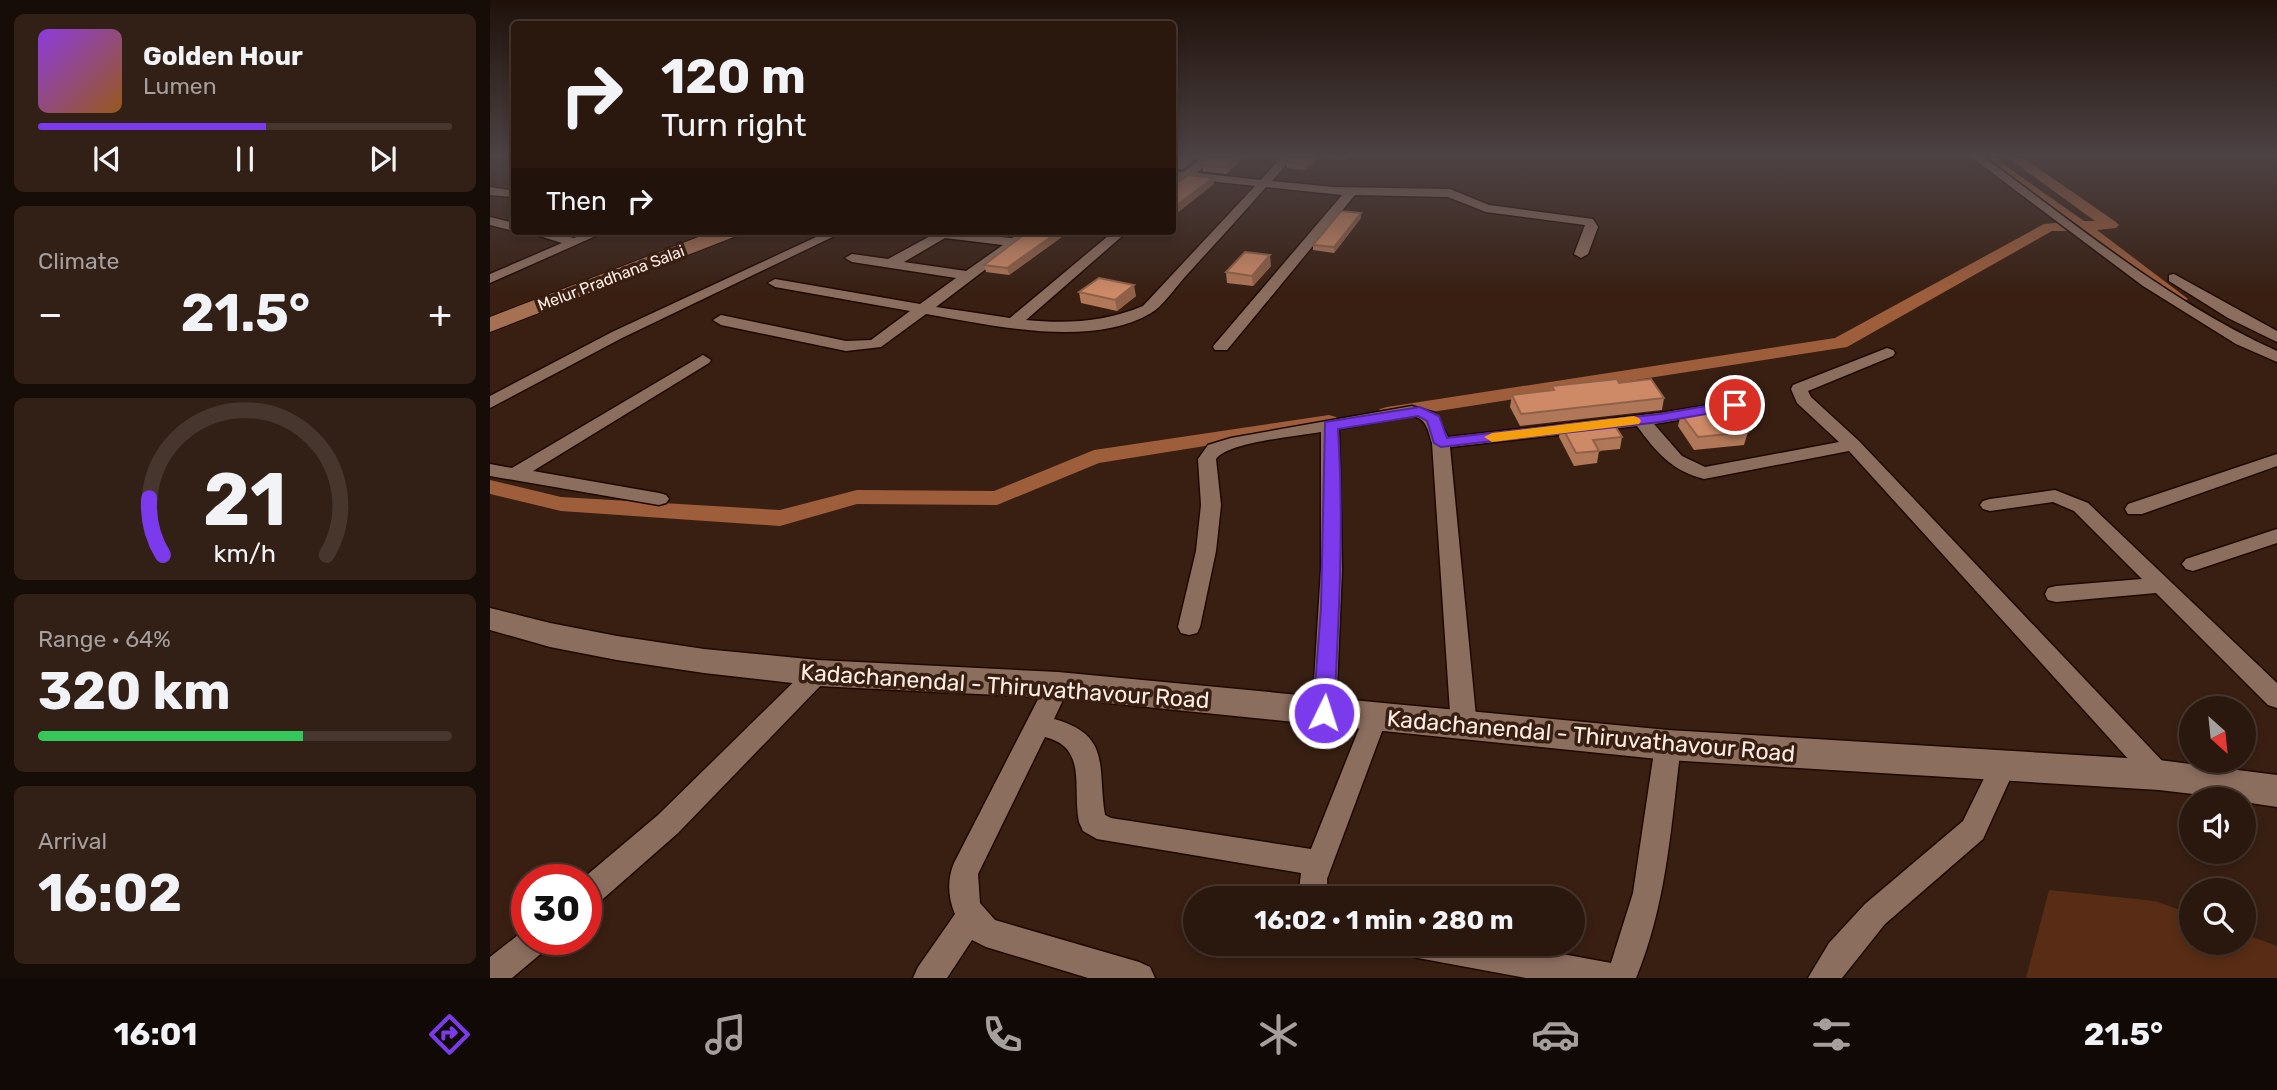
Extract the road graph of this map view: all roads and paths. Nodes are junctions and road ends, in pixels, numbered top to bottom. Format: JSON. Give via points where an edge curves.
{"nodes":[{"id":1,"x":1248,"y":203,"type":"edge"},
{"id":2,"x":1342,"y":203,"type":"edge"},
{"id":3,"x":1474,"y":203,"type":"edge"},
{"id":4,"x":2037,"y":203,"type":"edge"},
{"id":5,"x":490,"y":221,"type":"edge"},
{"id":6,"x":511,"y":226,"type":"edge"},
{"id":7,"x":546,"y":235,"type":"edge"},
{"id":8,"x":592,"y":235,"type":"edge"},
{"id":9,"x":705,"y":235,"type":"edge"},
{"id":10,"x":722,"y":235,"type":"edge"},
{"id":11,"x":830,"y":235,"type":"edge"},
{"id":12,"x":936,"y":235,"type":"edge"},
{"id":13,"x":964,"y":235,"type":"edge"},
{"id":14,"x":1025,"y":235,"type":"edge"},
{"id":15,"x":1117,"y":235,"type":"edge"},
{"id":16,"x":575,"y":242,"type":"junction"},
{"id":17,"x":1016,"y":242,"type":"junction"},
{"id":18,"x":1581,"y":254,"type":"dead end"},
{"id":19,"x":852,"y":258,"type":"dead end"},
{"id":20,"x":890,"y":264,"type":"junction"},
{"id":21,"x":490,"y":266,"type":"edge"},
{"id":22,"x":511,"y":270,"type":"junction"},
{"id":23,"x":970,"y":276,"type":"junction"},
{"id":24,"x":2174,"y":278,"type":"dead end"},
{"id":25,"x":490,"y":279,"type":"edge"},
{"id":26,"x":775,"y":283,"type":"dead end"},
{"id":27,"x":925,"y":309,"type":"junction"},
{"id":28,"x":490,"y":317,"type":"edge"},
{"id":29,"x":721,"y":320,"type":"dead end"},
{"id":30,"x":1012,"y":324,"type":"junction"},
{"id":31,"x":490,"y":325,"type":"edge"},
{"id":32,"x":2277,"y":337,"type":"edge"},
{"id":33,"x":1221,"y":346,"type":"dead end"},
{"id":34,"x":1887,"y":353,"type":"dead end"},
{"id":35,"x":2277,"y":357,"type":"edge"},
{"id":36,"x":703,"y":360,"type":"dead end"},
{"id":37,"x":490,"y":403,"type":"edge"},
{"id":38,"x":1751,"y":403,"type":"dead end"},
{"id":39,"x":1642,"y":420,"type":"junction"},
{"id":40,"x":1330,"y":426,"type":"junction"},
{"id":41,"x":1441,"y":443,"type":"junction"},
{"id":42,"x":1853,"y":445,"type":"junction"},
{"id":43,"x":2273,"y":466,"type":"edge"},
{"id":44,"x":490,"y":470,"type":"edge"},
{"id":45,"x":515,"y":474,"type":"junction"},
{"id":46,"x":659,"y":499,"type":"dead end"},
{"id":47,"x":1990,"y":505,"type":"dead end"},
{"id":48,"x":2135,"y":509,"type":"dead end"},
{"id":49,"x":2277,"y":536,"type":"edge"},
{"id":50,"x":2193,"y":564,"type":"dead end"},
{"id":51,"x":2162,"y":585,"type":"junction"},
{"id":52,"x":2056,"y":594,"type":"dead end"},
{"id":53,"x":490,"y":619,"type":"edge"},
{"id":54,"x":1189,"y":626,"type":"dead end"},
{"id":55,"x":818,"y":673,"type":"junction"},
{"id":56,"x":1058,"y":685,"type":"junction"},
{"id":57,"x":2277,"y":698,"type":"edge"},
{"id":58,"x":1324,"y":713,"type":"junction"},
{"id":59,"x":1375,"y":718,"type":"junction"},
{"id":60,"x":1038,"y":724,"type":"junction"},
{"id":61,"x":1464,"y":727,"type":"junction"},
{"id":62,"x":1668,"y":745,"type":"junction"},
{"id":63,"x":2003,"y":766,"type":"junction"},
{"id":64,"x":2159,"y":775,"type":"junction"},
{"id":65,"x":2277,"y":791,"type":"edge"},
{"id":66,"x":1319,"y":863,"type":"junction"},
{"id":67,"x":602,"y":881,"type":"edge"},
{"id":68,"x":1313,"y":886,"type":"edge"},
{"id":69,"x":970,"y":917,"type":"junction"},
{"id":70,"x":516,"y":955,"type":"edge"},
{"id":71,"x":1489,"y":956,"type":"edge"},
{"id":72,"x":490,"y":977,"type":"edge"},
{"id":73,"x":929,"y":978,"type":"edge"},
{"id":74,"x":1139,"y":978,"type":"edge"},
{"id":75,"x":1610,"y":978,"type":"edge"},
{"id":76,"x":1620,"y":978,"type":"edge"},
{"id":77,"x":1824,"y":978,"type":"edge"}],
"edges":[{"from":1,"to":30,"type":"street","via":[[1138,315],[1062,326]]},
{"from":2,"to":33,"type":"street"},
{"from":3,"to":18,"type":"street","via":[[1493,210],[1583,220],[1592,227]]},
{"from":4,"to":35,"type":"street","via":[[2192,312]]},
{"from":5,"to":6,"type":"street"},
{"from":7,"to":16,"type":"street"},
{"from":8,"to":16,"type":"street"},
{"from":9,"to":28,"type":"main road","name":"Melur Pradhana Salai"},
{"from":10,"to":31,"type":"main road","name":"Melur Pradhana Salai"},
{"from":11,"to":37,"type":"street","via":[[617,335]]},
{"from":12,"to":20,"type":"street"},
{"from":13,"to":17,"type":"street"},
{"from":14,"to":17,"type":"street"},
{"from":15,"to":30,"type":"street"},
{"from":16,"to":22,"type":"street"},
{"from":17,"to":23,"type":"street"},
{"from":19,"to":20,"type":"street"},
{"from":20,"to":23,"type":"street"},
{"from":21,"to":22,"type":"street"},
{"from":22,"to":25,"type":"street"},
{"from":23,"to":27,"type":"street"},
{"from":24,"to":32,"type":"street"},
{"from":26,"to":27,"type":"street"},
{"from":27,"to":29,"type":"street","via":[[883,340],[862,347]]},
{"from":27,"to":30,"type":"street"},
{"from":34,"to":42,"type":"street","via":[[1799,389],[1802,399]]},
{"from":36,"to":45,"type":"street"},
{"from":38,"to":39,"type":"street"},
{"from":39,"to":41,"type":"street"},
{"from":39,"to":42,"type":"street","via":[[1667,455],[1704,473]]},
{"from":40,"to":41,"type":"street","via":[[1420,412],[1434,419]]},
{"from":40,"to":54,"type":"street","via":[[1214,449],[1207,459],[1211,505],[1206,551]]},
{"from":40,"to":58,"type":"street","via":[[1333,482]]},
{"from":41,"to":61,"type":"street"},
{"from":42,"to":64,"type":"street"},
{"from":43,"to":48,"type":"street"},
{"from":44,"to":45,"type":"street"},
{"from":45,"to":46,"type":"street"},
{"from":47,"to":51,"type":"street","via":[[2055,496],[2068,500],[2092,516]]},
{"from":49,"to":50,"type":"street"},
{"from":51,"to":52,"type":"street"},
{"from":51,"to":57,"type":"street"},
{"from":53,"to":55,"type":"main road","name":"Kadachanendal - Thiruvathavour Road","via":[[617,648]]},
{"from":55,"to":56,"type":"main road","name":"Kadachanendal - Thiruvathavour Road"},
{"from":55,"to":67,"type":"street","via":[[668,824]]},
{"from":56,"to":58,"type":"main road","name":"Kadachanendal - Thiruvathavour Road"},
{"from":56,"to":60,"type":"street"},
{"from":58,"to":59,"type":"main road","name":"Kadachanendal - Thiruvathavour Road"},
{"from":59,"to":61,"type":"main road","name":"Kadachanendal - Thiruvathavour Road"},
{"from":59,"to":66,"type":"street"},
{"from":60,"to":66,"type":"street","via":[[1080,742],[1088,759],[1088,804],[1093,822],[1107,830]]},
{"from":60,"to":69,"type":"street","via":[[964,873],[963,898]]},
{"from":61,"to":62,"type":"main road","name":"Kadachanendal - Thiruvathavour Road"},
{"from":62,"to":63,"type":"main road","name":"Kadachanendal - Thiruvathavour Road"},
{"from":62,"to":76,"type":"street","via":[[1647,899],[1631,957]]},
{"from":63,"to":64,"type":"main road","name":"Kadachanendal - Thiruvathavour Road"},
{"from":63,"to":77,"type":"street","via":[[1973,830],[1875,914]]},
{"from":64,"to":65,"type":"main road","name":"Kadachanendal - Thiruvathavour Road"},
{"from":66,"to":68,"type":"street"},
{"from":69,"to":73,"type":"street"},
{"from":69,"to":74,"type":"street","via":[[986,932]]},
{"from":70,"to":72,"type":"street"},
{"from":71,"to":75,"type":"street"}]}
